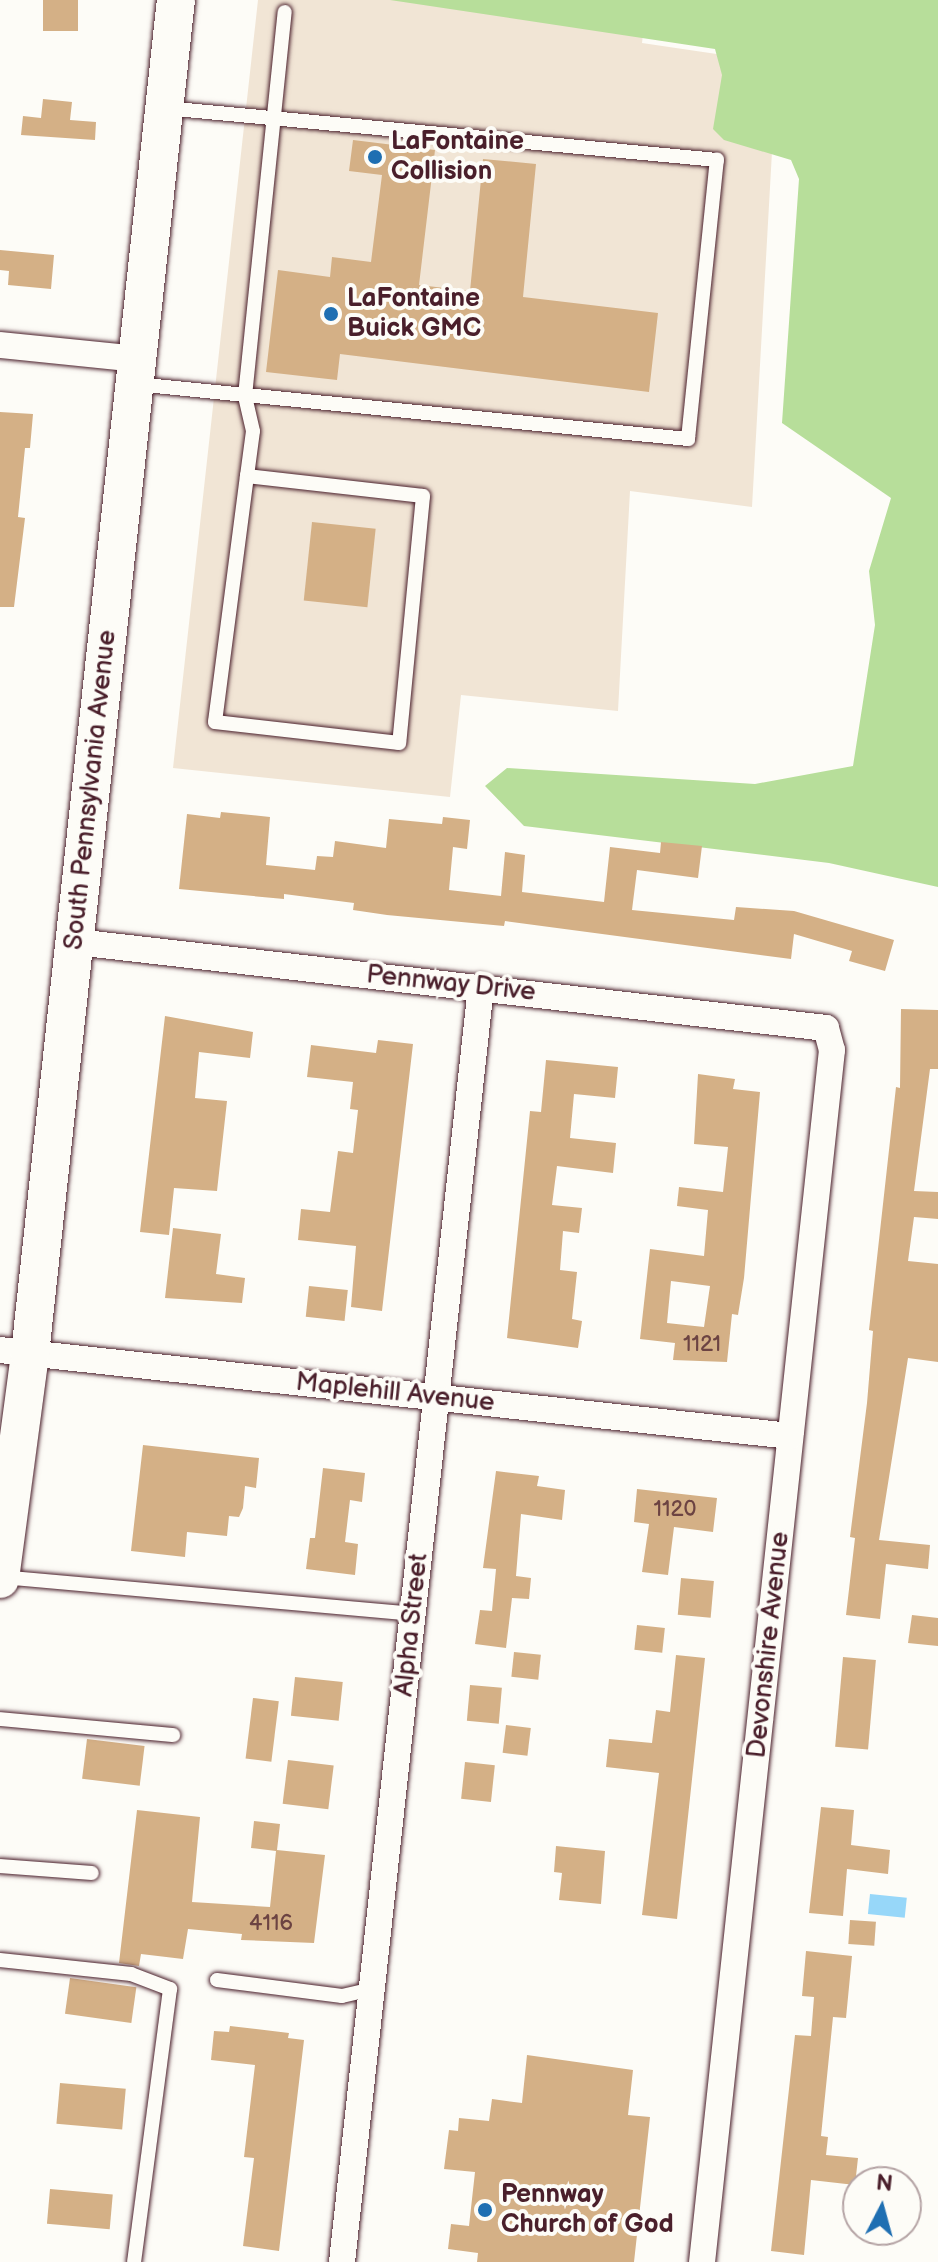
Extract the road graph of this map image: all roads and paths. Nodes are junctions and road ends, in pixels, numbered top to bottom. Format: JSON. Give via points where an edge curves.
{"nodes":[{"id":1,"x":176,"y":0,"type":"edge"},
{"id":2,"x":285,"y":12,"type":"dead end"},
{"id":3,"x":164,"y":108,"type":"junction"},
{"id":4,"x":273,"y":119,"type":"junction"},
{"id":5,"x":0,"y":345,"type":"edge"},
{"id":6,"x":136,"y":371,"type":"junction"},
{"id":7,"x":245,"y":396,"type":"junction"},
{"id":8,"x":247,"y":476,"type":"junction"},
{"id":9,"x":76,"y":942,"type":"junction"},
{"id":10,"x":481,"y":987,"type":"junction"},
{"id":11,"x":826,"y":1028,"type":"joint"},
{"id":12,"x":15,"y":1352,"type":"edge"},
{"id":13,"x":437,"y":1397,"type":"junction"},
{"id":14,"x":790,"y":1436,"type":"junction"},
{"id":15,"x":0,"y":1578,"type":"edge"},
{"id":16,"x":413,"y":1614,"type":"junction"},
{"id":17,"x":0,"y":1719,"type":"edge"},
{"id":18,"x":173,"y":1735,"type":"dead end"},
{"id":19,"x":0,"y":1866,"type":"edge"},
{"id":20,"x":92,"y":1873,"type":"dead end"},
{"id":21,"x":0,"y":1960,"type":"edge"},
{"id":22,"x":217,"y":1980,"type":"dead end"},
{"id":23,"x":372,"y":1989,"type":"junction"},
{"id":24,"x":134,"y":2262,"type":"edge"},
{"id":25,"x":342,"y":2262,"type":"edge"},
{"id":26,"x":702,"y":2262,"type":"edge"}],
"edges":[{"from":1,"to":3,"type":"main road","name":"South Pennsylvania Avenue"},
{"from":2,"to":4,"type":"lane"},
{"from":3,"to":4,"type":"lane"},
{"from":3,"to":6,"type":"main road","name":"South Pennsylvania Avenue"},
{"from":4,"to":7,"type":"lane"},
{"from":4,"to":7,"type":"lane","via":[[717,160],[688,439]]},
{"from":5,"to":6,"type":"street"},
{"from":6,"to":7,"type":"lane"},
{"from":6,"to":9,"type":"main road","name":"South Pennsylvania Avenue"},
{"from":7,"to":8,"type":"lane","via":[[253,431]]},
{"from":8,"to":8,"type":"lane","via":[[215,722],[399,743],[423,496]]},
{"from":9,"to":10,"type":"street","name":"Pennway Drive"},
{"from":9,"to":12,"type":"main road","name":"South Pennsylvania Avenue"},
{"from":10,"to":11,"type":"street","name":"Pennway Drive"},
{"from":10,"to":13,"type":"street","name":"Alpha Street"},
{"from":11,"to":14,"type":"street","name":"Devonshire Avenue","via":[[832,1050]]},
{"from":12,"to":13,"type":"street","name":"Maplehill Avenue"},
{"from":12,"to":15,"type":"main road","name":"South Pennsylvania Avenue"},
{"from":13,"to":14,"type":"street","name":"Maplehill Avenue"},
{"from":13,"to":16,"type":"street","name":"Alpha Street"},
{"from":14,"to":26,"type":"street","name":"Devonshire Avenue"},
{"from":15,"to":16,"type":"lane"},
{"from":16,"to":23,"type":"street","name":"Alpha Street"},
{"from":17,"to":18,"type":"lane"},
{"from":19,"to":20,"type":"lane"},
{"from":21,"to":24,"type":"lane","via":[[131,1974],[170,1989]]},
{"from":22,"to":23,"type":"lane","via":[[342,1996]]},
{"from":23,"to":25,"type":"street","name":"Alpha Street"}]}
